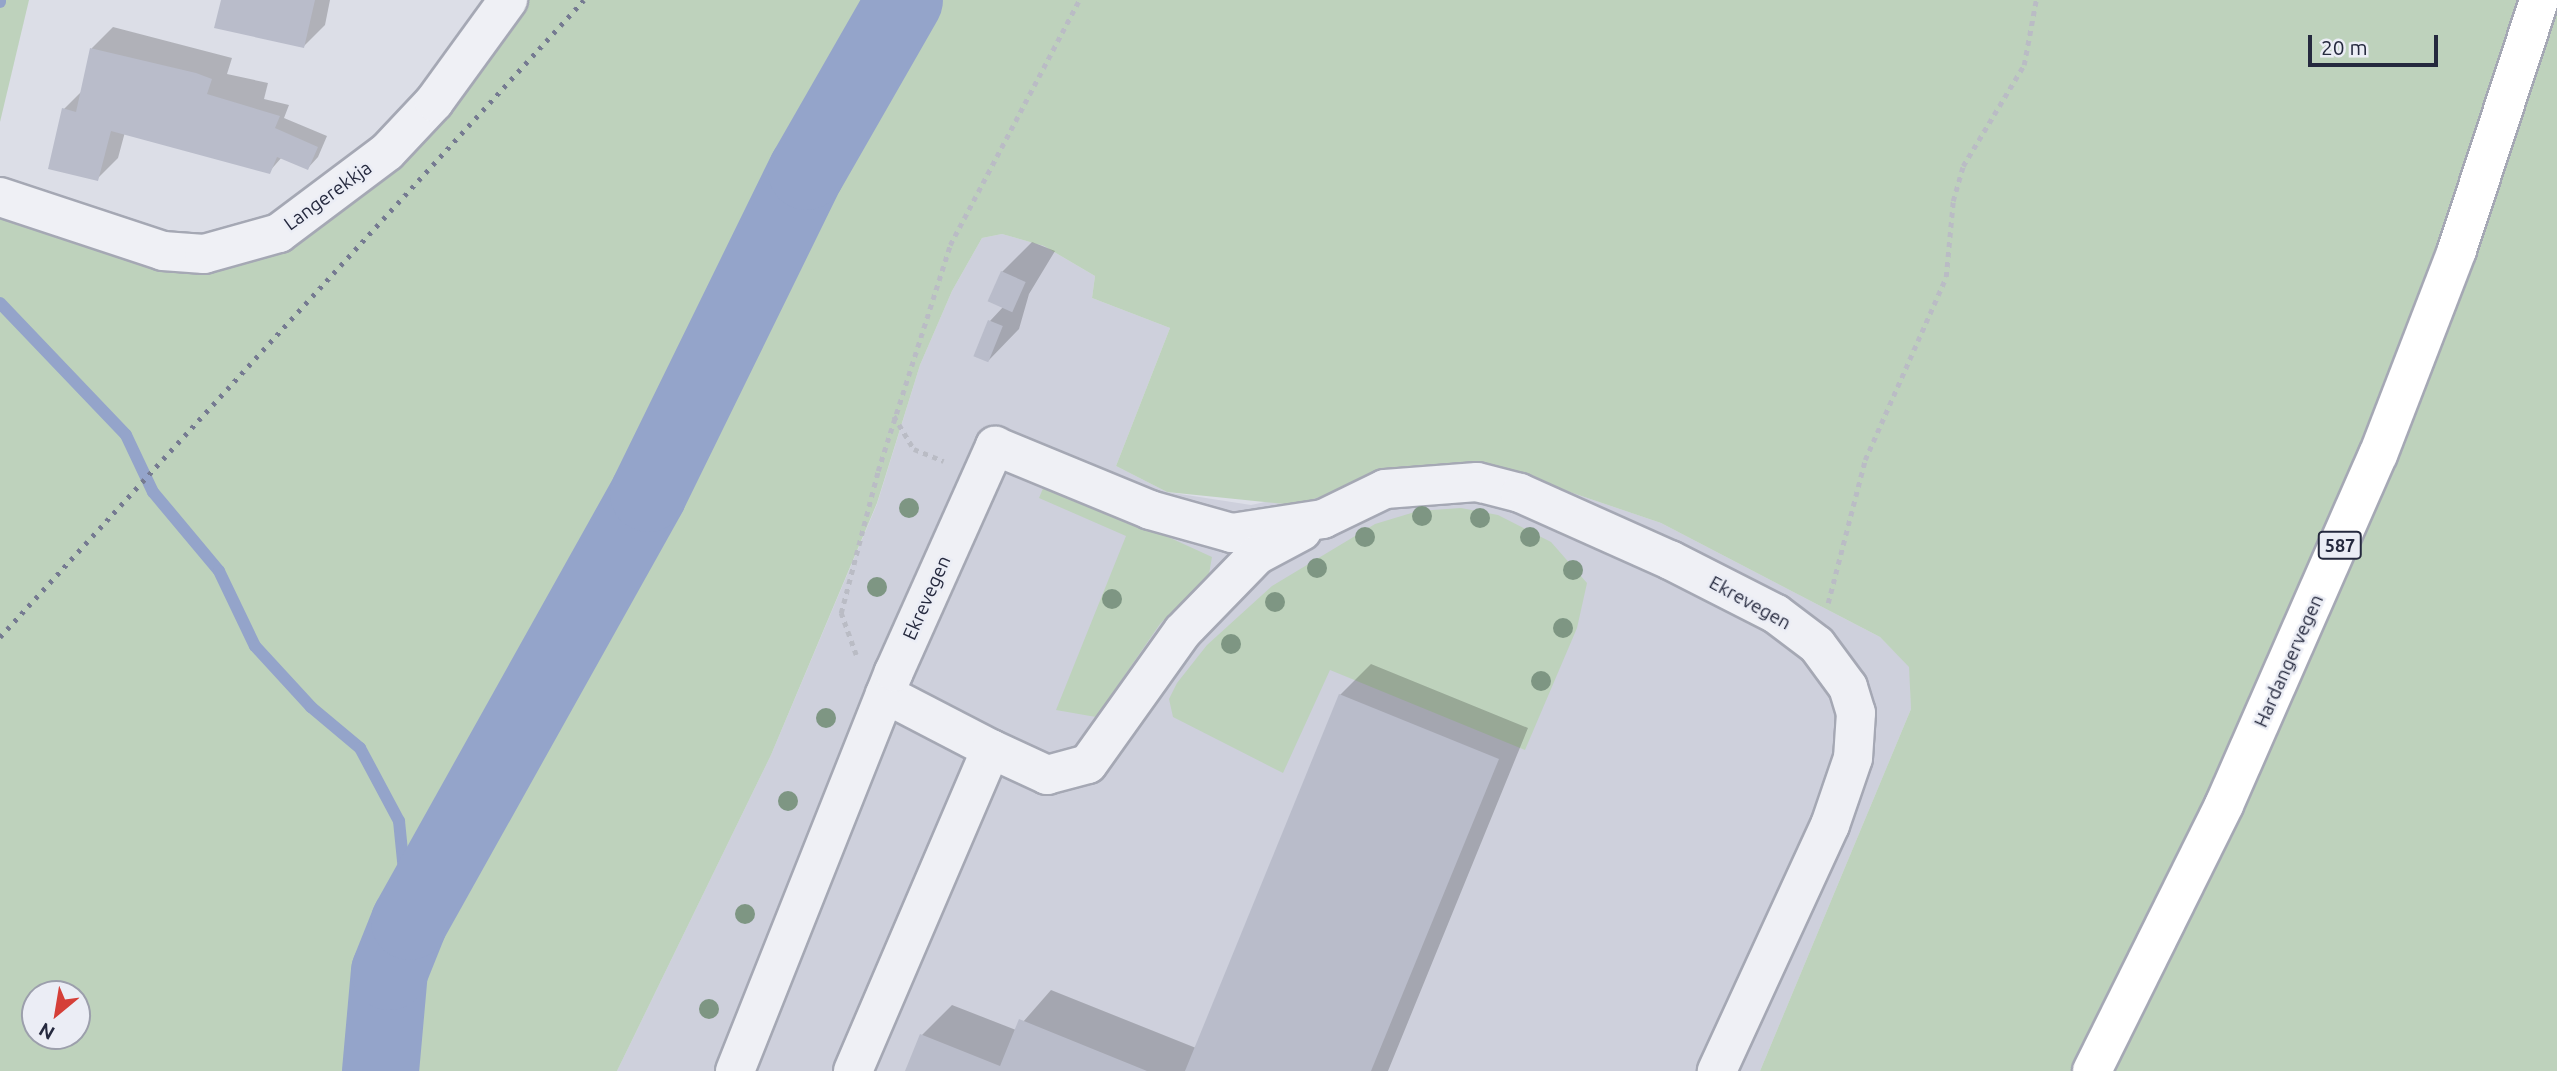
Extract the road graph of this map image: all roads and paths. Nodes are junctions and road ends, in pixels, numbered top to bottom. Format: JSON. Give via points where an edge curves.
{"nodes":[{"id":1,"x":508,"y":0,"type":"edge"},
{"id":2,"x":1079,"y":0,"type":"edge"},
{"id":3,"x":2036,"y":0,"type":"edge"},
{"id":4,"x":2539,"y":0,"type":"edge"},
{"id":5,"x":0,"y":197,"type":"edge"},
{"id":6,"x":894,"y":416,"type":"junction"},
{"id":7,"x":980,"y":479,"type":"junction"},
{"id":8,"x":1323,"y":519,"type":"junction"},
{"id":9,"x":1817,"y":645,"type":"junction"},
{"id":10,"x":890,"y":683,"type":"junction"},
{"id":11,"x":991,"y":749,"type":"junction"},
{"id":12,"x":735,"y":1071,"type":"edge"},
{"id":13,"x":853,"y":1071,"type":"edge"},
{"id":14,"x":1717,"y":1071,"type":"edge"},
{"id":15,"x":2092,"y":1071,"type":"edge"}],
"edges":[{"from":1,"to":5,"type":"street","name":"Langerekkja","via":[[434,102],[387,152],[279,233],[204,254],[163,251]]},
{"from":2,"to":6,"type":"path","via":[[950,245]]},
{"from":3,"to":9,"type":"path","via":[[2024,65],[1963,166],[1953,201],[1947,277],[1864,460]]},
{"from":4,"to":15,"type":"main road","name":"Hardangervegen","number":"587","via":[[2457,250],[2373,468],[2224,805]]},
{"from":6,"to":7,"type":"path","via":[[914,449]]},
{"from":6,"to":10,"type":"path","via":[[841,613],[858,660]]},
{"from":7,"to":8,"type":"street","name":"Ekrevegen","via":[[995,446],[1150,510],[1232,533]]},
{"from":7,"to":10,"type":"street","name":"Ekrevegen"},
{"from":8,"to":9,"type":"street","name":"Ekrevegen","via":[[1385,489],[1422,481],[1477,482],[1520,493],[1764,608]]},
{"from":8,"to":11,"type":"street","name":"Ekrevegen","via":[[1257,555],[1183,631],[1088,764],[1047,775]]},
{"from":9,"to":14,"type":"street","name":"Ekrevegen","via":[[1848,687],[1856,713],[1853,758],[1830,825]]},
{"from":10,"to":11,"type":"street","name":"Ekrevegen"},
{"from":10,"to":12,"type":"street","name":"Ekrevegen"},
{"from":11,"to":13,"type":"street"}]}
